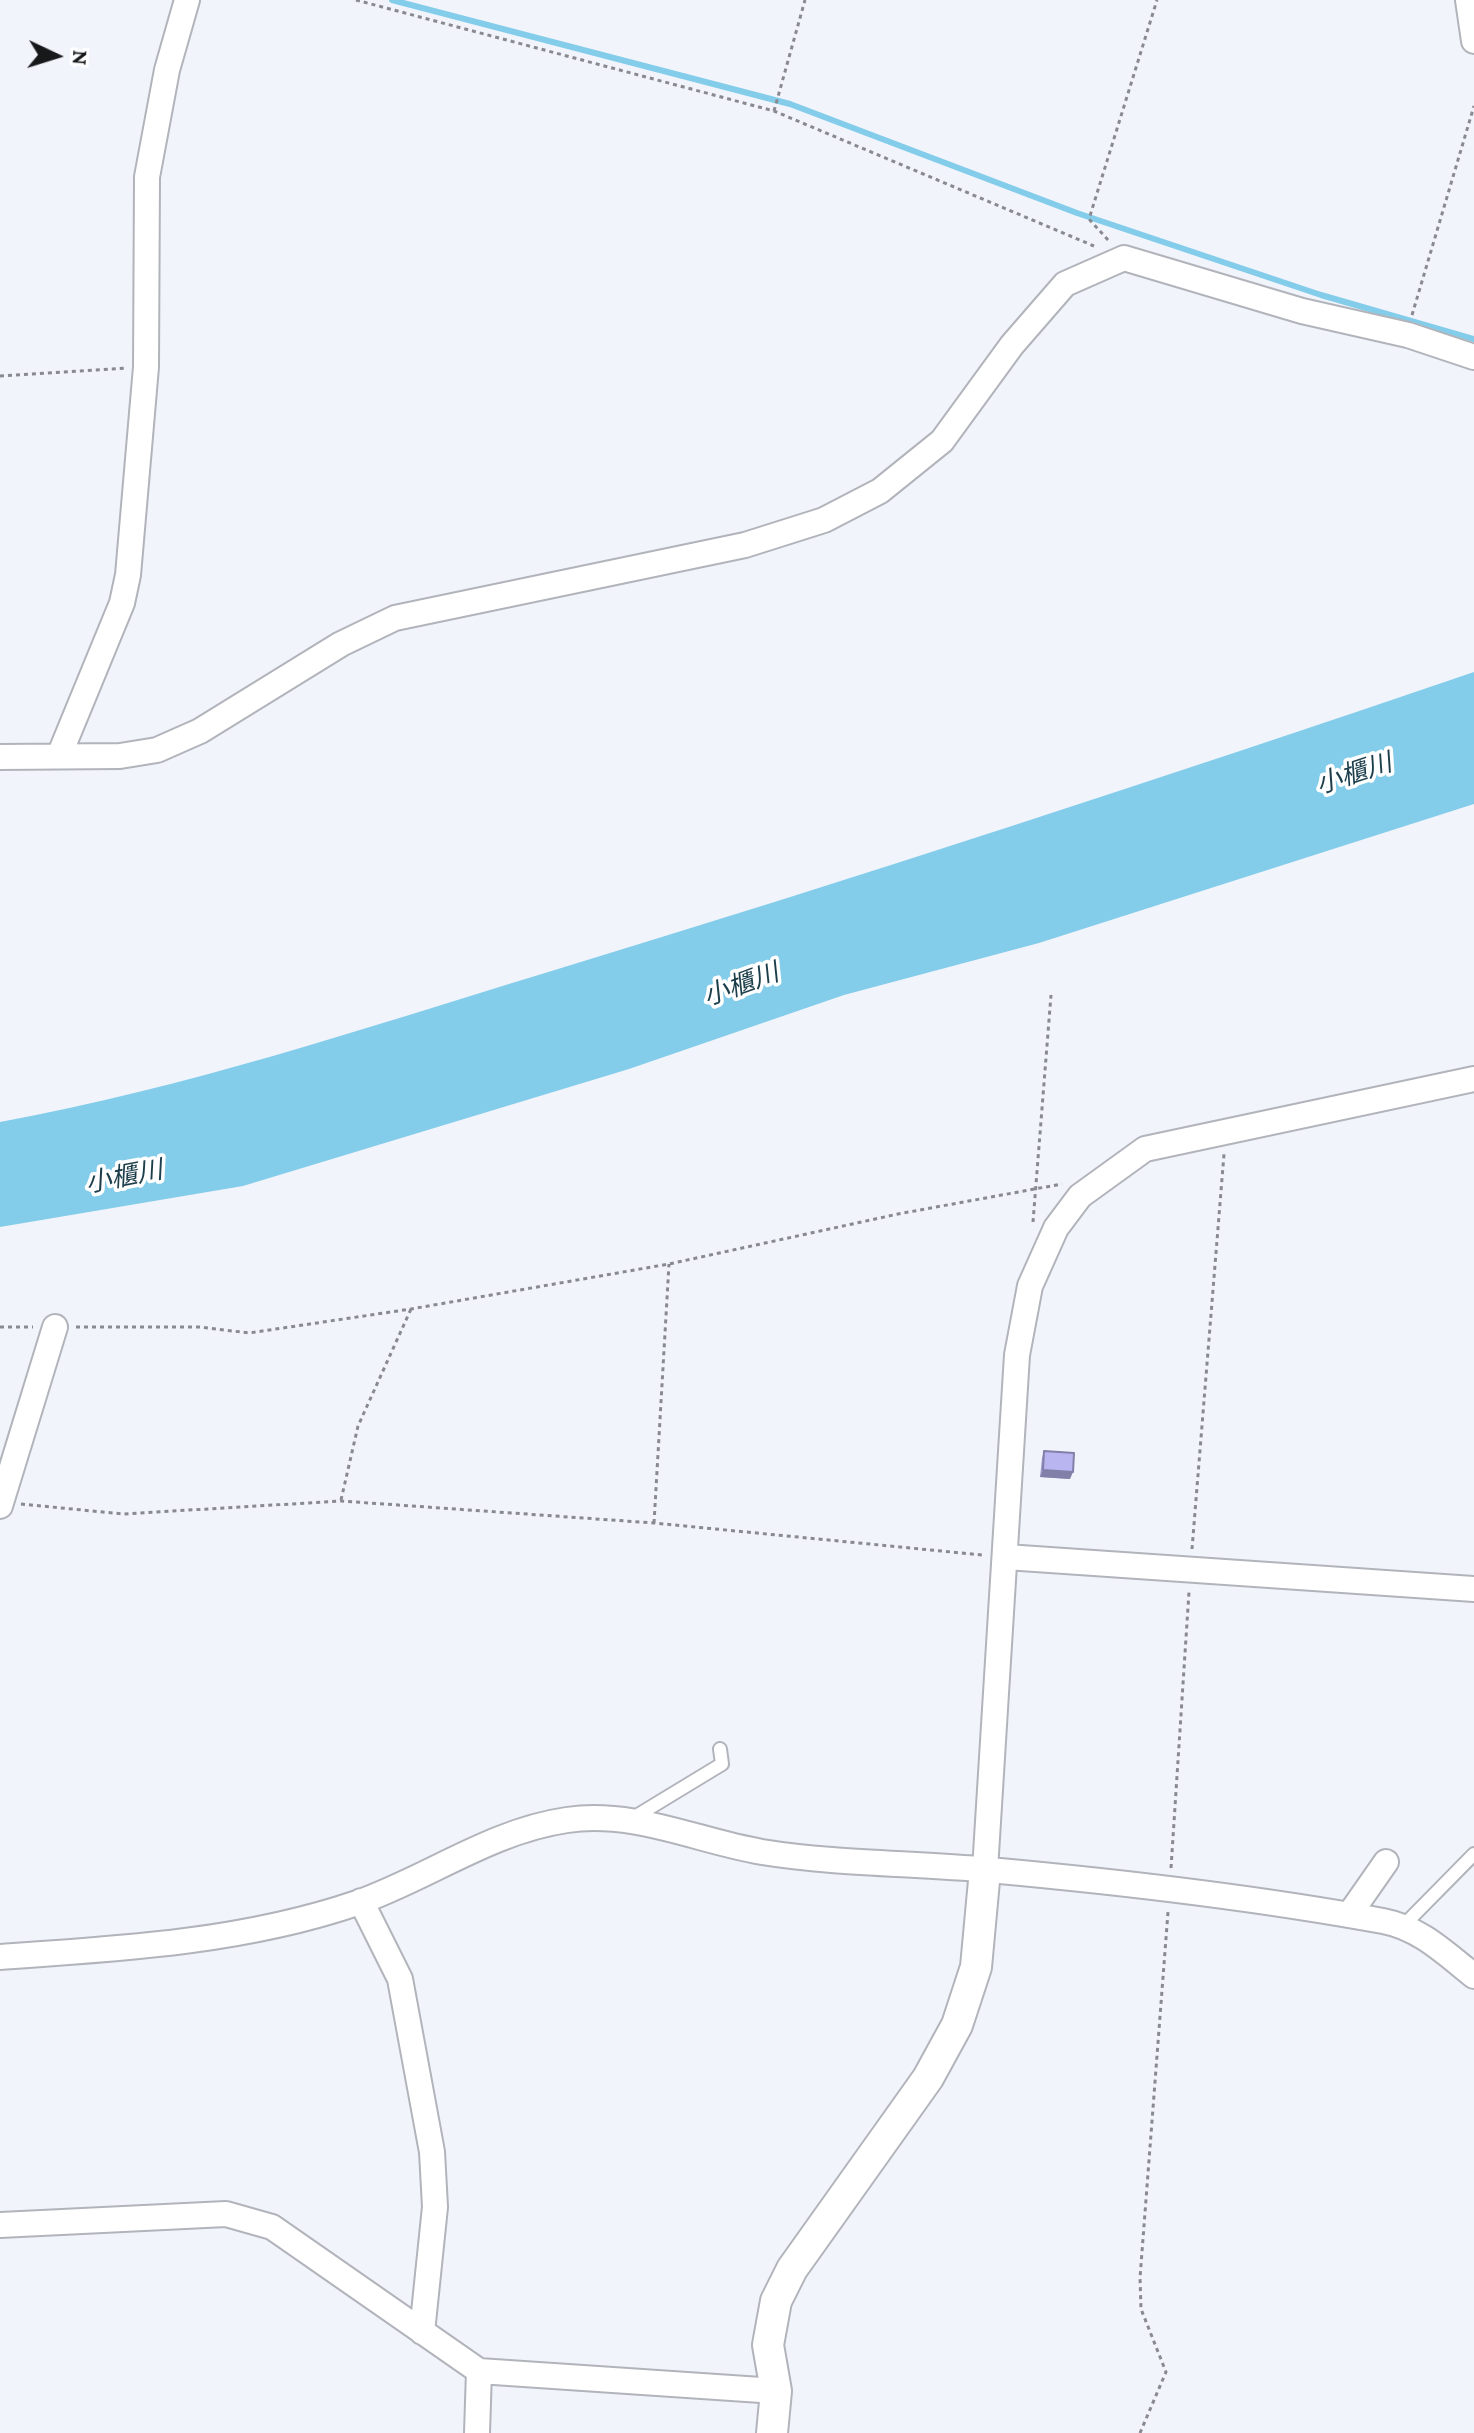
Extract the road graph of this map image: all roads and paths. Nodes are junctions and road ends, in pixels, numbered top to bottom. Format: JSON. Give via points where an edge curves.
{"nodes":[{"id":1,"x":187,"y":0,"type":"edge"},
{"id":2,"x":356,"y":0,"type":"edge"},
{"id":3,"x":805,"y":0,"type":"edge"},
{"id":4,"x":1157,"y":0,"type":"edge"},
{"id":5,"x":1468,"y":0,"type":"edge"},
{"id":6,"x":1474,"y":41,"type":"edge"},
{"id":7,"x":1474,"y":106,"type":"edge"},
{"id":8,"x":774,"y":111,"type":"junction"},
{"id":9,"x":1124,"y":258,"type":"junction"},
{"id":10,"x":1408,"y":335,"type":"junction"},
{"id":11,"x":1474,"y":357,"type":"edge"},
{"id":12,"x":146,"y":367,"type":"junction"},
{"id":13,"x":0,"y":376,"type":"edge"},
{"id":14,"x":59,"y":756,"type":"junction"},
{"id":15,"x":0,"y":757,"type":"edge"},
{"id":16,"x":1051,"y":995,"type":"dead end"},
{"id":17,"x":1474,"y":1079,"type":"edge"},
{"id":18,"x":1226,"y":1134,"type":"junction"},
{"id":19,"x":1063,"y":1184,"type":"dead end"},
{"id":20,"x":1035,"y":1189,"type":"junction"},
{"id":21,"x":1033,"y":1230,"type":"dead end"},
{"id":22,"x":669,"y":1264,"type":"junction"},
{"id":23,"x":411,"y":1309,"type":"junction"},
{"id":24,"x":0,"y":1327,"type":"edge"},
{"id":25,"x":55,"y":1327,"type":"junction"},
{"id":26,"x":341,"y":1501,"type":"junction"},
{"id":27,"x":1,"y":1504,"type":"edge"},
{"id":28,"x":654,"y":1523,"type":"junction"},
{"id":29,"x":1006,"y":1557,"type":"junction"},
{"id":30,"x":1190,"y":1568,"type":"junction"},
{"id":31,"x":1474,"y":1589,"type":"edge"},
{"id":32,"x":720,"y":1749,"type":"dead end"},
{"id":33,"x":631,"y":1820,"type":"junction"},
{"id":34,"x":1474,"y":1854,"type":"edge"},
{"id":35,"x":1386,"y":1862,"type":"dead end"},
{"id":36,"x":985,"y":1870,"type":"junction"},
{"id":37,"x":1170,"y":1886,"type":"junction"},
{"id":38,"x":361,"y":1901,"type":"junction"},
{"id":39,"x":1349,"y":1915,"type":"junction"},
{"id":40,"x":1404,"y":1925,"type":"junction"},
{"id":41,"x":0,"y":1957,"type":"edge"},
{"id":42,"x":1474,"y":1976,"type":"edge"},
{"id":43,"x":0,"y":2225,"type":"edge"},
{"id":44,"x":422,"y":2332,"type":"junction"},
{"id":45,"x":479,"y":2371,"type":"junction"},
{"id":46,"x":776,"y":2391,"type":"junction"},
{"id":47,"x":477,"y":2433,"type":"edge"},
{"id":48,"x":772,"y":2433,"type":"edge"},
{"id":49,"x":1140,"y":2433,"type":"edge"}],
"edges":[{"from":1,"to":12,"type":"street","via":[[147,177]]},
{"from":2,"to":8,"type":"path"},
{"from":3,"to":8,"type":"path"},
{"from":4,"to":9,"type":"path","via":[[1089,219]]},
{"from":5,"to":6,"type":"street"},
{"from":7,"to":10,"type":"path"},
{"from":8,"to":9,"type":"path"},
{"from":9,"to":10,"type":"street","via":[[1302,311]]},
{"from":9,"to":14,"type":"street","via":[[1065,284],[1012,345],[942,441],[880,491],[843,512],[745,545],[403,615],[356,635],[170,745],[134,755]]},
{"from":10,"to":11,"type":"street"},
{"from":12,"to":13,"type":"path"},
{"from":12,"to":14,"type":"street","via":[[122,603]]},
{"from":14,"to":15,"type":"street"},
{"from":16,"to":20,"type":"path"},
{"from":17,"to":18,"type":"street"},
{"from":18,"to":29,"type":"street","via":[[1145,1149],[1080,1196],[1047,1244],[1030,1286],[1017,1355]]},
{"from":18,"to":30,"type":"path"},
{"from":19,"to":20,"type":"path"},
{"from":20,"to":21,"type":"path"},
{"from":20,"to":22,"type":"path"},
{"from":22,"to":23,"type":"path"},
{"from":22,"to":28,"type":"path"},
{"from":23,"to":25,"type":"path","via":[[249,1333],[200,1327]]},
{"from":23,"to":26,"type":"path","via":[[358,1426]]},
{"from":24,"to":25,"type":"path"},
{"from":25,"to":27,"type":"street"},
{"from":26,"to":27,"type":"path","via":[[123,1514]]},
{"from":26,"to":28,"type":"path"},
{"from":28,"to":29,"type":"path"},
{"from":29,"to":30,"type":"street"},
{"from":29,"to":36,"type":"street"},
{"from":30,"to":31,"type":"street"},
{"from":30,"to":37,"type":"path"},
{"from":32,"to":33,"type":"lane","via":[[722,1764]]},
{"from":33,"to":36,"type":"street","via":[[762,1852]]},
{"from":33,"to":38,"type":"street","via":[[564,1820],[494,1840]]},
{"from":34,"to":40,"type":"lane"},
{"from":35,"to":39,"type":"street"},
{"from":36,"to":37,"type":"street"},
{"from":36,"to":46,"type":"street","via":[[976,1967],[966,2007],[928,2078],[776,2301],[768,2345]]},
{"from":37,"to":39,"type":"street"},
{"from":37,"to":49,"type":"path","via":[[1140,2278],[1141,2309],[1166,2372]]},
{"from":38,"to":41,"type":"street","via":[[296,1922],[232,1933]]},
{"from":38,"to":44,"type":"street","via":[[400,1979],[432,2152],[435,2207]]},
{"from":39,"to":40,"type":"street"},
{"from":40,"to":42,"type":"street"},
{"from":43,"to":44,"type":"street","via":[[226,2214],[250,2218],[318,2256]]},
{"from":44,"to":45,"type":"street"},
{"from":45,"to":46,"type":"street"},
{"from":45,"to":47,"type":"street"},
{"from":46,"to":48,"type":"street"}]}
